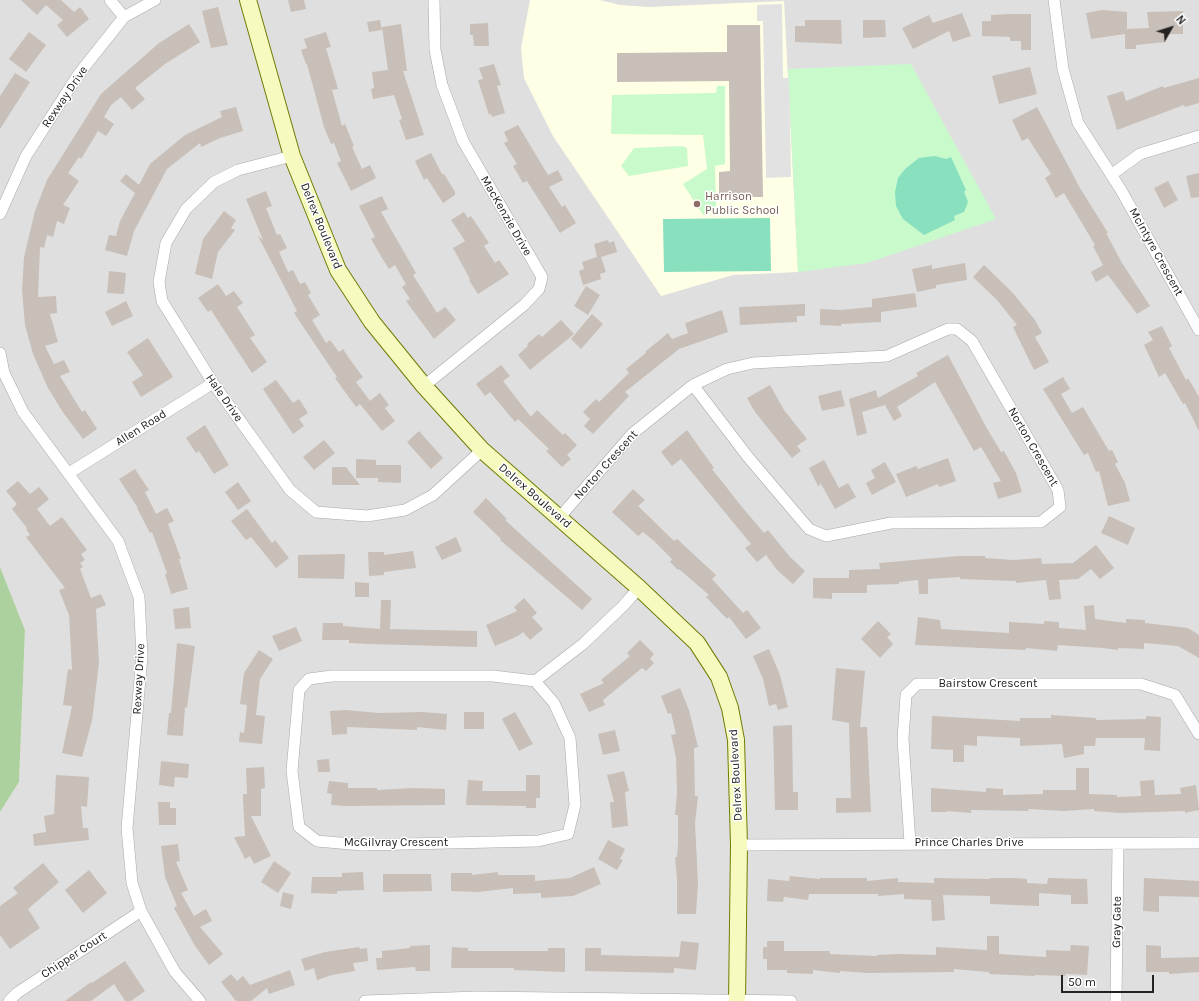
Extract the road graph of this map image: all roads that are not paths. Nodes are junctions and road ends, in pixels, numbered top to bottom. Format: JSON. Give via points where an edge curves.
{"nodes":[{"id":1,"x":110,"y":0,"type":"edge"},
{"id":2,"x":155,"y":0,"type":"edge"},
{"id":3,"x":248,"y":0,"type":"edge"},
{"id":4,"x":434,"y":0,"type":"edge"},
{"id":5,"x":1054,"y":0,"type":"edge"},
{"id":6,"x":124,"y":17,"type":"junction"},
{"id":7,"x":1199,"y":136,"type":"edge"},
{"id":8,"x":292,"y":156,"type":"junction"},
{"id":9,"x":1111,"y":174,"type":"junction"},
{"id":10,"x":0,"y":214,"type":"edge"},
{"id":11,"x":1199,"y":330,"type":"edge"},
{"id":12,"x":0,"y":353,"type":"edge"},
{"id":13,"x":2,"y":374,"type":"edge"},
{"id":14,"x":213,"y":383,"type":"junction"},
{"id":15,"x":693,"y":385,"type":"junction"},
{"id":16,"x":424,"y":386,"type":"junction"},
{"id":17,"x":482,"y":450,"type":"junction"},
{"id":18,"x":69,"y":473,"type":"junction"},
{"id":19,"x":559,"y":518,"type":"junction"},
{"id":20,"x":639,"y":588,"type":"junction"},
{"id":21,"x":535,"y":681,"type":"junction"},
{"id":22,"x":1199,"y":734,"type":"edge"},
{"id":23,"x":910,"y":843,"type":"junction"},
{"id":24,"x":1199,"y":843,"type":"edge"},
{"id":25,"x":1118,"y":844,"type":"junction"},
{"id":26,"x":739,"y":845,"type":"junction"},
{"id":27,"x":141,"y":911,"type":"junction"},
{"id":28,"x":477,"y":999,"type":"edge"},
{"id":29,"x":9,"y":1001,"type":"edge"},
{"id":30,"x":200,"y":1001,"type":"edge"},
{"id":31,"x":365,"y":1001,"type":"edge"},
{"id":32,"x":737,"y":1001,"type":"edge"},
{"id":33,"x":791,"y":1001,"type":"edge"},
{"id":34,"x":1116,"y":1001,"type":"edge"}],
"edges":[{"from":1,"to":6,"type":"street"},
{"from":2,"to":6,"type":"street","name":"Rexway Drive"},
{"from":3,"to":8,"type":"street","name":"Delrex Boulevard"},
{"from":4,"to":16,"type":"street","name":"MacKenzie Drive","via":[[435,50],[442,85],[463,141],[542,277],[539,289],[524,306]]},
{"from":5,"to":9,"type":"street","name":"McIntyre Crescent","via":[[1063,69],[1078,123]]},
{"from":6,"to":10,"type":"street","name":"Rexway Drive","via":[[78,75],[26,156]]},
{"from":7,"to":9,"type":"street","via":[[1140,154]]},
{"from":8,"to":14,"type":"street","name":"Hale Drive","via":[[238,170],[214,182],[186,209],[166,243],[159,282],[162,301]]},
{"from":8,"to":16,"type":"street","name":"Delrex Boulevard","via":[[338,270],[372,322]]},
{"from":9,"to":11,"type":"street","name":"McIntyre Crescent"},
{"from":12,"to":13,"type":"street","name":"Rexway Drive"},
{"from":13,"to":18,"type":"street","name":"Rexway Drive","via":[[23,412]]},
{"from":14,"to":17,"type":"street","name":"Hale Drive","via":[[290,490],[316,512],[367,516],[405,510],[433,494]]},
{"from":14,"to":18,"type":"street","name":"Allen Road"},
{"from":15,"to":15,"type":"street","name":"Norton Crescent","via":[[808,529],[826,536],[891,523],[1041,522],[1060,508],[1058,490],[972,341],[957,329],[948,329],[887,356],[753,363],[727,369]]},
{"from":15,"to":19,"type":"street","name":"Norton Crescent","via":[[632,434]]},
{"from":16,"to":17,"type":"street","name":"Delrex Boulevard"},
{"from":17,"to":19,"type":"street","name":"Delrex Boulevard"},
{"from":18,"to":27,"type":"street","name":"Rexway Drive","via":[[118,541],[139,597],[142,656],[127,828],[132,883]]},
{"from":19,"to":20,"type":"street","name":"Delrex Boulevard"},
{"from":20,"to":21,"type":"street","via":[[583,644]]},
{"from":20,"to":26,"type":"street","name":"Delrex Boulevard","via":[[697,643],[719,677],[730,708],[736,740]]},
{"from":21,"to":21,"type":"street","name":"McGilvray Crescent","via":[[493,676],[332,676],[309,680],[299,690],[292,771],[298,827],[317,841],[362,845],[538,841],[568,834],[575,805],[570,738],[554,703]]},
{"from":22,"to":23,"type":"street","name":"Bairstow Crescent","via":[[1175,695],[1141,684],[916,684],[906,695],[903,739]]},
{"from":23,"to":25,"type":"street","name":"Prince Charles Drive"},
{"from":23,"to":26,"type":"street","name":"Prince Charles Drive"},
{"from":24,"to":25,"type":"street","name":"Prince Charles Drive"},
{"from":25,"to":34,"type":"street","name":"Gray Gate"},
{"from":26,"to":32,"type":"street","name":"Delrex Boulevard"},
{"from":27,"to":29,"type":"street","name":"Chipper Court","via":[[17,993]]},
{"from":27,"to":30,"type":"street","name":"Rexway Drive","via":[[174,972]]},
{"from":28,"to":31,"type":"street"},
{"from":28,"to":32,"type":"street"},
{"from":32,"to":33,"type":"street"}]}
